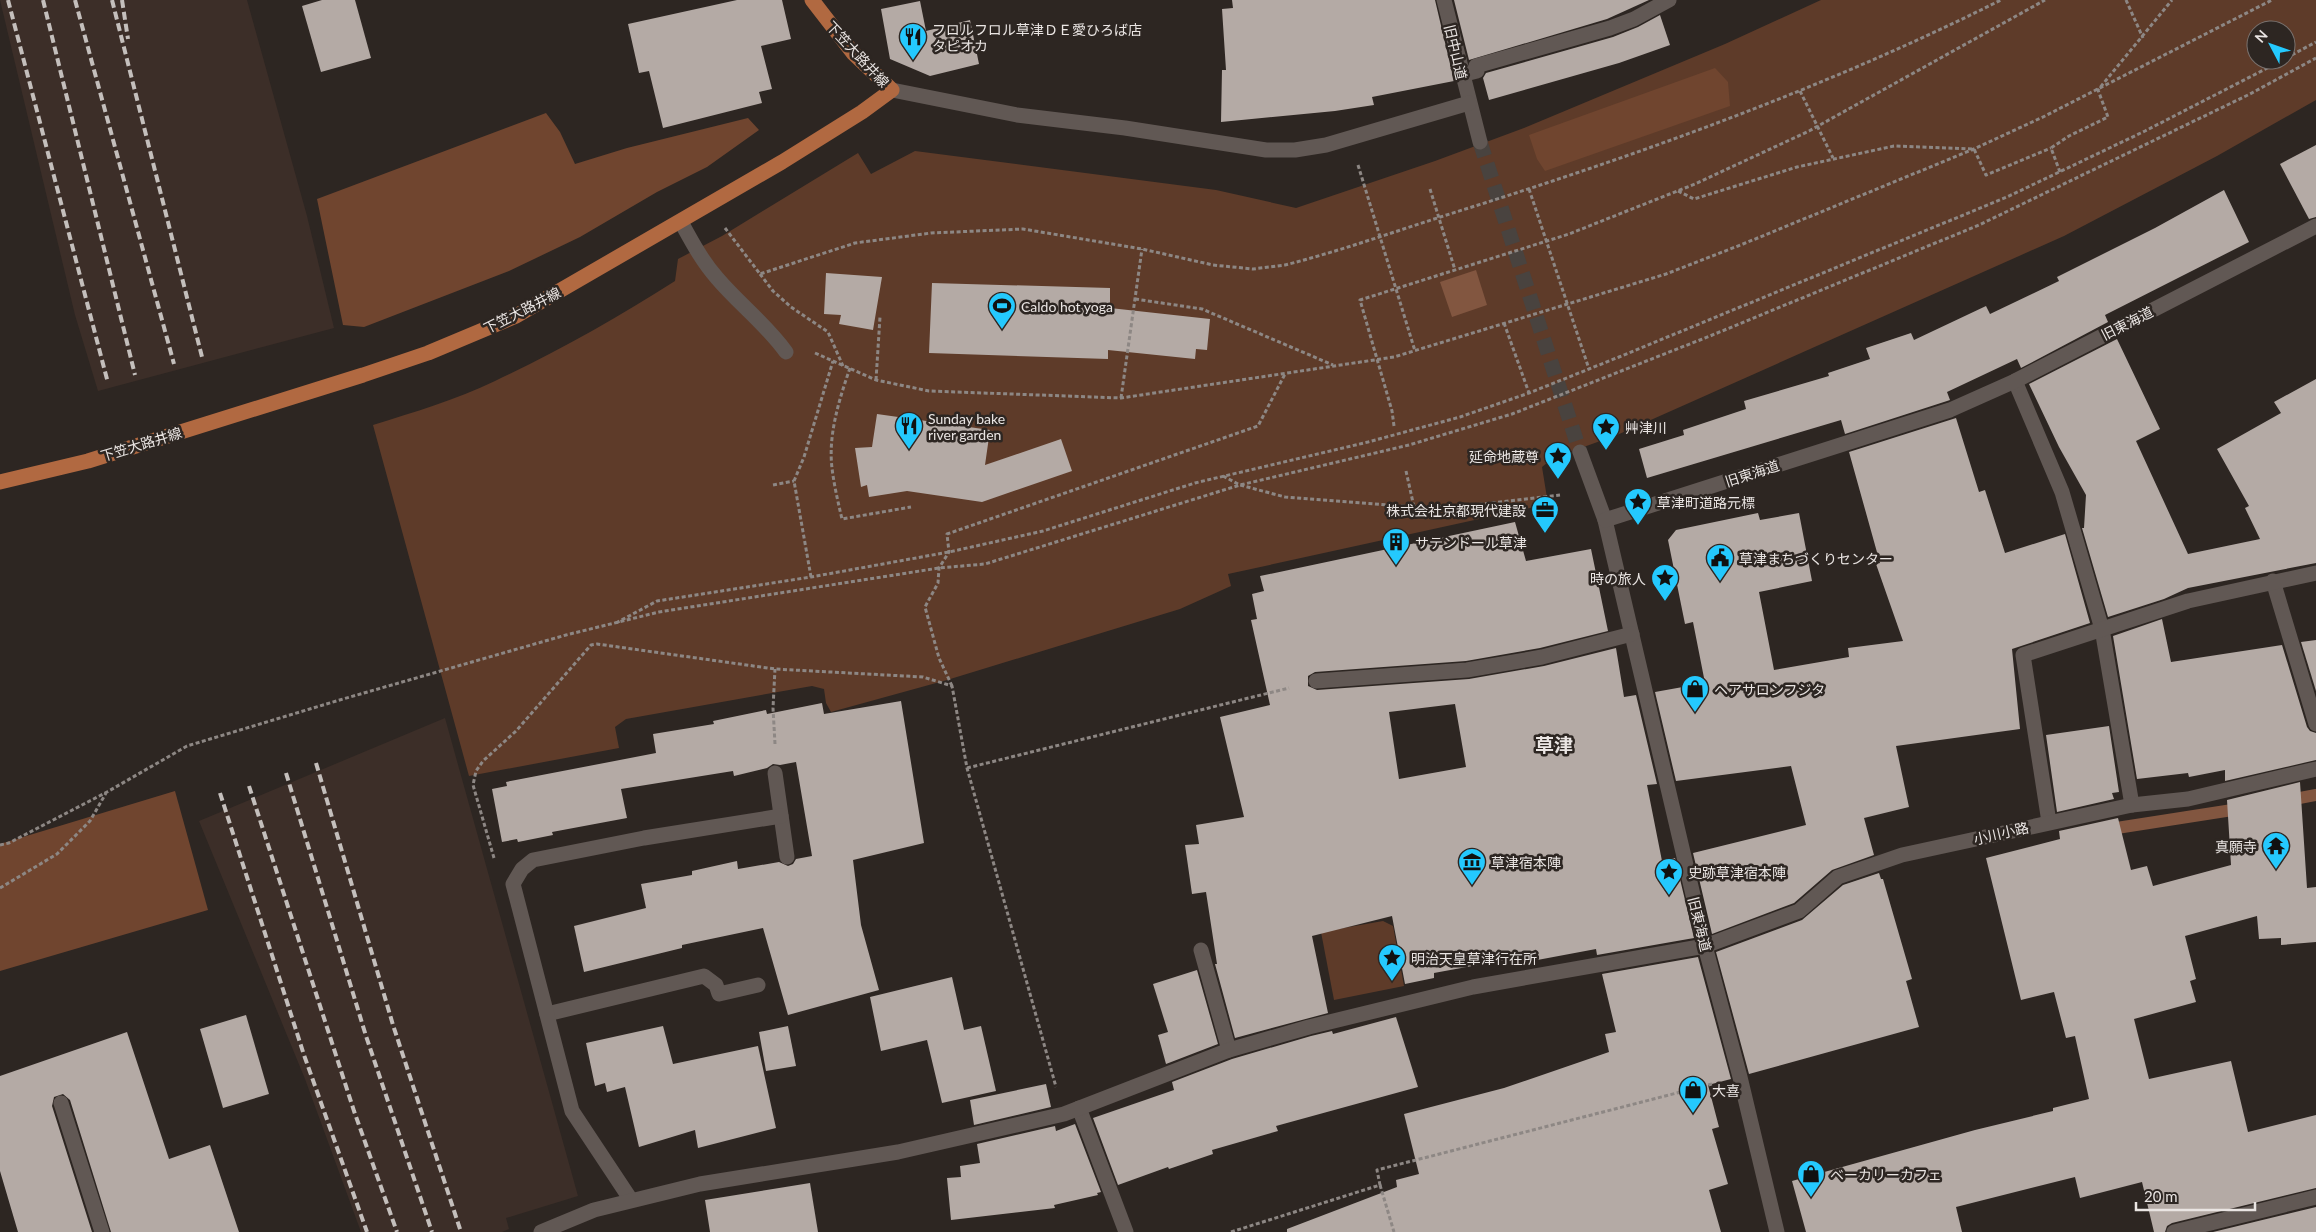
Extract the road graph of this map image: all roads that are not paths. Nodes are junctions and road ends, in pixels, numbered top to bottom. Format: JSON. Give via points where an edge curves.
{"nodes":[{"id":1,"x":812,"y":0,"type":"edge"},
{"id":2,"x":1444,"y":0,"type":"edge"},
{"id":3,"x":1669,"y":0,"type":"edge"},
{"id":4,"x":1461,"y":75,"type":"junction"},
{"id":5,"x":892,"y":90,"type":"junction"},
{"id":6,"x":1469,"y":103,"type":"junction"},
{"id":7,"x":1480,"y":142,"type":"tunnel mouth"},
{"id":8,"x":681,"y":222,"type":"junction"},
{"id":9,"x":2316,"y":226,"type":"edge"},
{"id":10,"x":786,"y":352,"type":"dead end"},
{"id":11,"x":2016,"y":381,"type":"junction"},
{"id":12,"x":1580,"y":452,"type":"tunnel mouth"},
{"id":13,"x":0,"y":482,"type":"edge"},
{"id":14,"x":1605,"y":520,"type":"junction"},
{"id":15,"x":2316,"y":572,"type":"edge"},
{"id":16,"x":2273,"y":582,"type":"junction"},
{"id":17,"x":2102,"y":629,"type":"junction"},
{"id":18,"x":1632,"y":634,"type":"junction"},
{"id":19,"x":1316,"y":681,"type":"road end"},
{"id":20,"x":2316,"y":724,"type":"edge"},
{"id":21,"x":2316,"y":770,"type":"edge"},
{"id":22,"x":774,"y":773,"type":"dead end"},
{"id":23,"x":2132,"y":805,"type":"junction"},
{"id":24,"x":781,"y":816,"type":"junction"},
{"id":25,"x":2049,"y":822,"type":"junction"},
{"id":26,"x":787,"y":856,"type":"dead end"},
{"id":27,"x":1705,"y":946,"type":"junction"},
{"id":28,"x":1201,"y":950,"type":"dead end"},
{"id":29,"x":758,"y":985,"type":"dead end"},
{"id":30,"x":547,"y":1014,"type":"junction"},
{"id":31,"x":1230,"y":1050,"type":"junction"},
{"id":32,"x":60,"y":1102,"type":"dead end"},
{"id":33,"x":1079,"y":1108,"type":"junction"},
{"id":34,"x":2316,"y":1197,"type":"edge"},
{"id":35,"x":631,"y":1200,"type":"junction"},
{"id":36,"x":2217,"y":1227,"type":"edge"},
{"id":37,"x":544,"y":1231,"type":"edge"},
{"id":38,"x":102,"y":1232,"type":"edge"},
{"id":39,"x":1126,"y":1232,"type":"edge"},
{"id":40,"x":1777,"y":1232,"type":"edge"},
{"id":41,"x":2174,"y":1232,"type":"edge"}],
"edges":[{"from":1,"to":5,"type":"main road","name":"下笠大路井線","via":[[853,52]]},
{"from":2,"to":4,"type":"street","name":"旧中山道"},
{"from":3,"to":4,"type":"street","via":[[1634,19],[1476,66],[1477,71]]},
{"from":4,"to":6,"type":"street","name":"旧中山道"},
{"from":5,"to":6,"type":"street","via":[[1017,115],[1266,150],[1326,145]]},
{"from":5,"to":8,"type":"main road","name":"下笠大路井線","via":[[790,158]]},
{"from":6,"to":7,"type":"street","name":"旧中山道"},
{"from":8,"to":10,"type":"street","via":[[702,259],[718,279],[773,333]]},
{"from":8,"to":13,"type":"main road","name":"下笠大路井線","via":[[516,316],[428,353],[88,461]]},
{"from":9,"to":11,"type":"street","name":"旧東海道"},
{"from":11,"to":14,"type":"street","name":"旧東海道","via":[[1950,410]]},
{"from":11,"to":17,"type":"street","via":[[2062,492]]},
{"from":12,"to":14,"type":"street"},
{"from":14,"to":18,"type":"street","name":"旧東海道"},
{"from":15,"to":16,"type":"street"},
{"from":16,"to":17,"type":"street","via":[[2188,601]]},
{"from":16,"to":20,"type":"street"},
{"from":17,"to":23,"type":"street"},
{"from":17,"to":25,"type":"street","via":[[2023,655]]},
{"from":18,"to":19,"type":"street","via":[[1542,657],[1467,670]]},
{"from":18,"to":27,"type":"street","name":"旧東海道"},
{"from":21,"to":23,"type":"street","name":"小川小路","via":[[2188,799]]},
{"from":22,"to":24,"type":"street"},
{"from":23,"to":25,"type":"street","name":"小川小路"},
{"from":24,"to":26,"type":"street"},
{"from":24,"to":30,"type":"street","via":[[533,860],[522,869],[513,884]]},
{"from":25,"to":27,"type":"street","name":"小川小路","via":[[1902,855],[1838,877],[1799,911]]},
{"from":27,"to":31,"type":"street","name":"小川小路","via":[[1473,987]]},
{"from":27,"to":40,"type":"street","name":"旧東海道"},
{"from":28,"to":31,"type":"street"},
{"from":29,"to":30,"type":"street","via":[[719,994],[716,985],[704,976]]},
{"from":30,"to":35,"type":"street","via":[[572,1111]]},
{"from":31,"to":33,"type":"street","name":"小川小路"},
{"from":32,"to":38,"type":"street"},
{"from":33,"to":35,"type":"street","name":"小川小路","via":[[898,1152],[700,1184]]},
{"from":33,"to":39,"type":"street"},
{"from":34,"to":36,"type":"street"},
{"from":35,"to":37,"type":"street","name":"小川小路","via":[[594,1210]]},
{"from":36,"to":41,"type":"street"}]}
